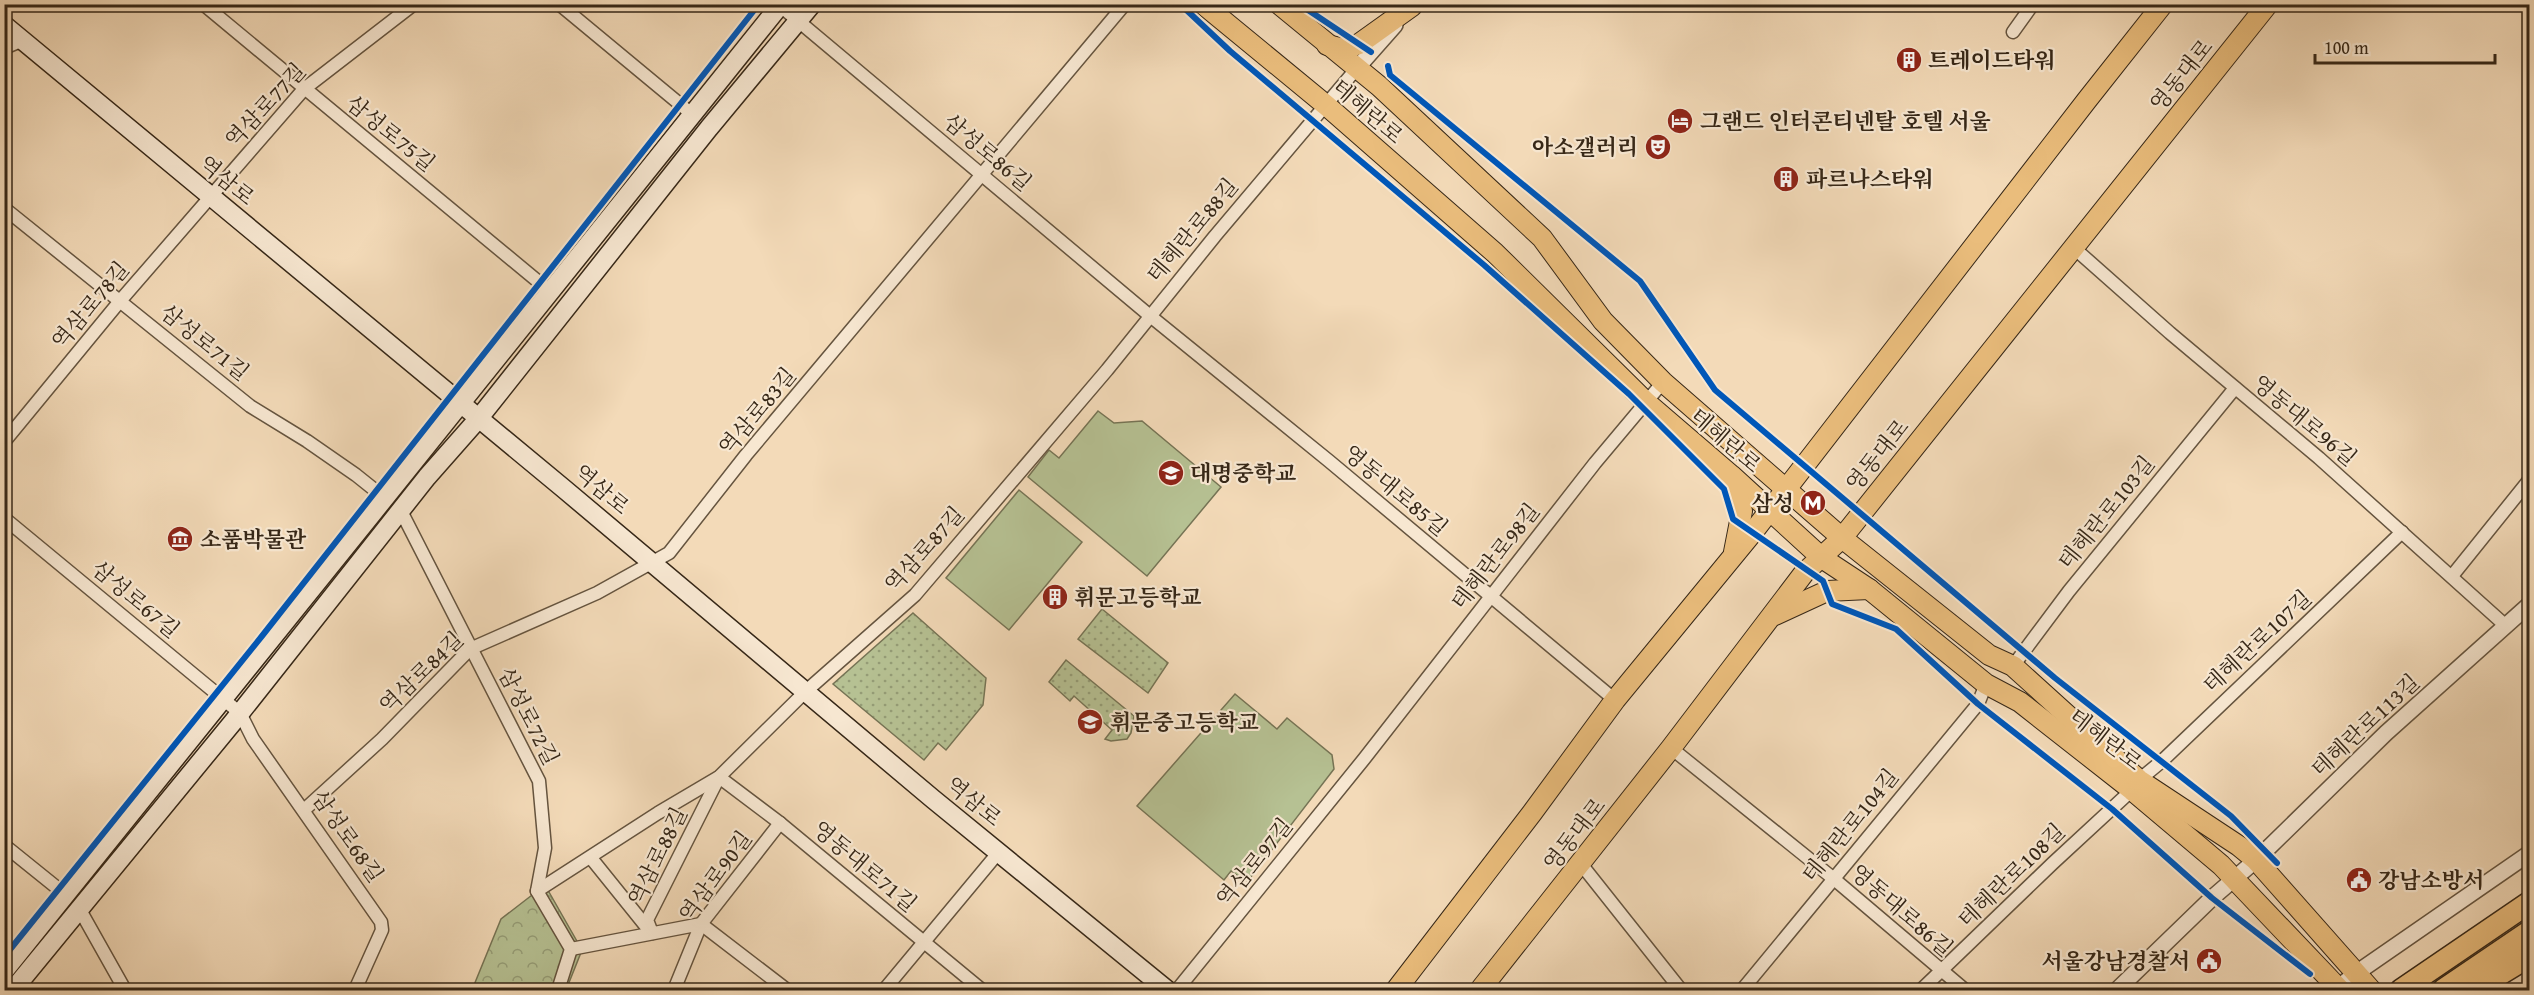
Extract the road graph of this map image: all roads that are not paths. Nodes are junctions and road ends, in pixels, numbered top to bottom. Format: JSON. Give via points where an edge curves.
{"nodes":[{"id":1,"x":203,"y":4,"type":"edge"},
{"id":2,"x":414,"y":4,"type":"edge"},
{"id":3,"x":558,"y":4,"type":"edge"},
{"id":4,"x":812,"y":4,"type":"edge"},
{"id":5,"x":1125,"y":4,"type":"edge"},
{"id":6,"x":1203,"y":4,"type":"edge"},
{"id":7,"x":1279,"y":4,"type":"edge"},
{"id":8,"x":2033,"y":4,"type":"edge"},
{"id":9,"x":2163,"y":4,"type":"edge"},
{"id":10,"x":2268,"y":4,"type":"edge"},
{"id":11,"x":779,"y":5,"type":"edge"},
{"id":12,"x":1413,"y":5,"type":"edge"},
{"id":13,"x":798,"y":21,"type":"junction"},
{"id":14,"x":4,"y":25,"type":"edge"},
{"id":15,"x":2013,"y":32,"type":"dead end"},
{"id":16,"x":23,"y":40,"type":"junction"},
{"id":17,"x":1327,"y":45,"type":"junction"},
{"id":18,"x":4,"y":48,"type":"edge"},
{"id":19,"x":1357,"y":68,"type":"junction"},
{"id":20,"x":304,"y":89,"type":"junction"},
{"id":21,"x":1327,"y":106,"type":"junction"},
{"id":22,"x":693,"y":115,"type":"junction"},
{"id":23,"x":982,"y":175,"type":"junction"},
{"id":24,"x":210,"y":197,"type":"junction"},
{"id":25,"x":4,"y":208,"type":"edge"},
{"id":26,"x":2074,"y":248,"type":"junction"},
{"id":27,"x":552,"y":293,"type":"junction"},
{"id":28,"x":120,"y":301,"type":"junction"},
{"id":29,"x":1149,"y":315,"type":"junction"},
{"id":30,"x":1664,"y":382,"type":"junction"},
{"id":31,"x":2235,"y":388,"type":"junction"},
{"id":32,"x":1646,"y":402,"type":"junction"},
{"id":33,"x":459,"y":404,"type":"junction"},
{"id":34,"x":479,"y":418,"type":"junction"},
{"id":35,"x":1061,"y":421,"type":"joint"},
{"id":36,"x":4,"y":442,"type":"edge"},
{"id":37,"x":1731,"y":475,"type":"junction"},
{"id":38,"x":2529,"y":479,"type":"edge"},
{"id":39,"x":1785,"y":490,"type":"junction"},
{"id":40,"x":386,"y":499,"type":"junction"},
{"id":41,"x":1769,"y":510,"type":"junction"},
{"id":42,"x":401,"y":512,"type":"junction"},
{"id":43,"x":4,"y":518,"type":"edge"},
{"id":44,"x":2402,"y":532,"type":"junction"},
{"id":45,"x":1842,"y":538,"type":"junction"},
{"id":46,"x":1732,"y":558,"type":"junction"},
{"id":47,"x":1822,"y":558,"type":"junction"},
{"id":48,"x":651,"y":563,"type":"junction"},
{"id":49,"x":2452,"y":576,"type":"junction"},
{"id":50,"x":1869,"y":589,"type":"junction"},
{"id":51,"x":1490,"y":596,"type":"junction"},
{"id":52,"x":2529,"y":604,"type":"edge"},
{"id":53,"x":1773,"y":616,"type":"junction"},
{"id":54,"x":2506,"y":626,"type":"junction"},
{"id":55,"x":470,"y":649,"type":"junction"},
{"id":56,"x":2013,"y":666,"type":"junction"},
{"id":57,"x":1986,"y":684,"type":"junction"},
{"id":58,"x":235,"y":685,"type":"junction"},
{"id":59,"x":805,"y":692,"type":"junction"},
{"id":60,"x":223,"y":700,"type":"junction"},
{"id":61,"x":1615,"y":700,"type":"junction"},
{"id":62,"x":240,"y":713,"type":"junction"},
{"id":63,"x":212,"y":714,"type":"junction"},
{"id":64,"x":1671,"y":748,"type":"junction"},
{"id":65,"x":1364,"y":759,"type":"joint"},
{"id":66,"x":720,"y":777,"type":"junction"},
{"id":67,"x":2135,"y":785,"type":"junction"},
{"id":68,"x":304,"y":810,"type":"junction"},
{"id":69,"x":780,"y":823,"type":"junction"},
{"id":70,"x":4,"y":846,"type":"edge"},
{"id":71,"x":998,"y":853,"type":"junction"},
{"id":72,"x":2529,"y":853,"type":"edge"},
{"id":73,"x":591,"y":858,"type":"junction"},
{"id":74,"x":2256,"y":861,"type":"junction"},
{"id":75,"x":1581,"y":864,"type":"junction"},
{"id":76,"x":1834,"y":879,"type":"junction"},
{"id":77,"x":2236,"y":879,"type":"junction"},
{"id":78,"x":537,"y":891,"type":"junction"},
{"id":79,"x":66,"y":895,"type":"junction"},
{"id":80,"x":2529,"y":902,"type":"edge"},
{"id":81,"x":80,"y":910,"type":"junction"},
{"id":82,"x":701,"y":924,"type":"junction"},
{"id":83,"x":2529,"y":931,"type":"edge"},
{"id":84,"x":652,"y":933,"type":"junction"},
{"id":85,"x":923,"y":942,"type":"junction"},
{"id":86,"x":571,"y":949,"type":"junction"},
{"id":87,"x":2529,"y":956,"type":"edge"},
{"id":88,"x":4,"y":971,"type":"edge"},
{"id":89,"x":1941,"y":971,"type":"junction"},
{"id":90,"x":2529,"y":972,"type":"edge"},
{"id":91,"x":2355,"y":974,"type":"junction"},
{"id":92,"x":13,"y":990,"type":"edge"},
{"id":93,"x":125,"y":990,"type":"edge"},
{"id":94,"x":355,"y":990,"type":"edge"},
{"id":95,"x":558,"y":990,"type":"edge"},
{"id":96,"x":674,"y":990,"type":"edge"},
{"id":97,"x":787,"y":990,"type":"edge"},
{"id":98,"x":884,"y":990,"type":"edge"},
{"id":99,"x":982,"y":990,"type":"edge"},
{"id":100,"x":1167,"y":990,"type":"edge"},
{"id":101,"x":1177,"y":990,"type":"edge"},
{"id":102,"x":1396,"y":990,"type":"edge"},
{"id":103,"x":1480,"y":990,"type":"edge"},
{"id":104,"x":1681,"y":990,"type":"edge"},
{"id":105,"x":1742,"y":990,"type":"edge"},
{"id":106,"x":1921,"y":990,"type":"edge"},
{"id":107,"x":1965,"y":990,"type":"edge"},
{"id":108,"x":2117,"y":990,"type":"edge"},
{"id":109,"x":2338,"y":990,"type":"edge"},
{"id":110,"x":2371,"y":990,"type":"edge"},
{"id":111,"x":2401,"y":990,"type":"edge"},
{"id":112,"x":2443,"y":990,"type":"edge"},
{"id":113,"x":2474,"y":990,"type":"edge"},
{"id":114,"x":2499,"y":990,"type":"edge"}],
"edges":[{"from":1,"to":20,"type":"street","name":"삼성로75길"},
{"from":2,"to":20,"type":"street","name":"역삼로77길"},
{"from":3,"to":22,"type":"street"},
{"from":4,"to":13,"type":"main road"},
{"from":5,"to":23,"type":"street","name":"역삼로83길"},
{"from":6,"to":21,"type":"main road","name":"테헤란로"},
{"from":7,"to":17,"type":"main road","name":"테헤란로"},
{"from":8,"to":15,"type":"street"},
{"from":9,"to":39,"type":"main road","name":"영동대로"},
{"from":10,"to":26,"type":"main road","name":"영동대로"},
{"from":11,"to":13,"type":"street","name":"삼성로86길"},
{"from":11,"to":22,"type":"main road"},
{"from":12,"to":17,"type":"main road","via":[[1352,47]]},
{"from":12,"to":19,"type":"street"},
{"from":13,"to":23,"type":"street","name":"삼성로86길"},
{"from":13,"to":34,"type":"main road","via":[[708,128]]},
{"from":14,"to":16,"type":"main road","name":"역삼로"},
{"from":16,"to":18,"type":"street"},
{"from":16,"to":24,"type":"main road","name":"역삼로"},
{"from":17,"to":19,"type":"main road","name":"테헤란로"},
{"from":19,"to":21,"type":"street","name":"테헤란로88길"},
{"from":19,"to":30,"type":"main road","name":"테헤란로","via":[[1542,238],[1603,321]]},
{"from":20,"to":24,"type":"street","name":"역삼로77길"},
{"from":20,"to":27,"type":"street","name":"삼성로75길"},
{"from":21,"to":29,"type":"street","name":"테헤란로88길"},
{"from":21,"to":32,"type":"main road","name":"테헤란로","via":[[1495,253]]},
{"from":22,"to":27,"type":"main road"},
{"from":23,"to":29,"type":"street","name":"삼성로86길"},
{"from":23,"to":48,"type":"street","name":"역삼로83길","via":[[746,455],[669,553]]},
{"from":24,"to":28,"type":"street","name":"역삼로78길"},
{"from":24,"to":33,"type":"main road","name":"역삼로"},
{"from":25,"to":28,"type":"street","name":"삼성로71길"},
{"from":26,"to":31,"type":"street","name":"영동대로96길"},
{"from":26,"to":45,"type":"main road","name":"영동대로"},
{"from":27,"to":33,"type":"main road"},
{"from":28,"to":36,"type":"street","name":"역삼로78길"},
{"from":28,"to":40,"type":"street","name":"삼성로71길","via":[[250,406]]},
{"from":29,"to":35,"type":"street","name":"테헤란로88길"},
{"from":29,"to":51,"type":"street","name":"영동대로85길"},
{"from":30,"to":32,"type":"street","name":"테헤란로98길"},
{"from":30,"to":39,"type":"main road","name":"테헤란로"},
{"from":31,"to":44,"type":"street","name":"영동대로96길"},
{"from":31,"to":56,"type":"street","name":"테헤란로103길"},
{"from":32,"to":37,"type":"main road","name":"테헤란로"},
{"from":32,"to":51,"type":"street","name":"테헤란로98길"},
{"from":33,"to":34,"type":"main road","name":"역삼로"},
{"from":33,"to":40,"type":"main road"},
{"from":34,"to":42,"type":"main road"},
{"from":34,"to":48,"type":"main road","name":"역삼로"},
{"from":35,"to":59,"type":"street","name":"역삼로87길","via":[[921,588]]},
{"from":37,"to":41,"type":"main road","name":"테헤란로"},
{"from":37,"to":46,"type":"main road","via":[[1742,511]]},
{"from":38,"to":49,"type":"street"},
{"from":39,"to":41,"type":"main road","name":"영동대로"},
{"from":39,"to":45,"type":"main road","name":"테헤란로"},
{"from":40,"to":58,"type":"main road"},
{"from":41,"to":46,"type":"main road","name":"영동대로"},
{"from":41,"to":47,"type":"main road","name":"테헤란로"},
{"from":42,"to":55,"type":"street","name":"삼성로72길"},
{"from":42,"to":62,"type":"main road"},
{"from":43,"to":60,"type":"street","name":"삼성로67길"},
{"from":44,"to":49,"type":"street","name":"영동대로96길"},
{"from":44,"to":67,"type":"street","name":"테헤란로107길"},
{"from":45,"to":47,"type":"main road","name":"영동대로"},
{"from":45,"to":56,"type":"main road","name":"테헤란로","via":[[1989,655]]},
{"from":46,"to":61,"type":"main road","name":"영동대로"},
{"from":47,"to":50,"type":"main road","name":"테헤란로"},
{"from":47,"to":53,"type":"main road","name":"영동대로","via":[[1804,573]]},
{"from":48,"to":55,"type":"street","name":"역삼로84길","via":[[597,593]]},
{"from":48,"to":59,"type":"main road","name":"역삼로"},
{"from":49,"to":54,"type":"street","name":"영동대로96길"},
{"from":50,"to":53,"type":"main road","via":[[1827,591]]},
{"from":50,"to":57,"type":"main road","name":"테헤란로"},
{"from":51,"to":61,"type":"street","name":"영동대로85길"},
{"from":51,"to":65,"type":"street","name":"테헤란로98길"},
{"from":52,"to":54,"type":"street","name":"테헤란로113길"},
{"from":53,"to":64,"type":"main road","name":"영동대로"},
{"from":54,"to":74,"type":"street","name":"테헤란로113길","via":[[2386,733]]},
{"from":55,"to":68,"type":"street","name":"역삼로84길","via":[[382,739]]},
{"from":55,"to":78,"type":"street","name":"삼성로72길","via":[[539,781],[545,848]]},
{"from":56,"to":67,"type":"main road","name":"테헤란로"},
{"from":57,"to":67,"type":"main road","name":"테헤란로","via":[[2020,702]]},
{"from":57,"to":76,"type":"street","name":"테헤란로104길","via":[[1978,704]]},
{"from":58,"to":60,"type":"main road"},
{"from":58,"to":62,"type":"main road"},
{"from":59,"to":66,"type":"street","name":"역삼로88길"},
{"from":59,"to":71,"type":"main road","name":"역삼로"},
{"from":60,"to":62,"type":"street","name":"삼성로67길"},
{"from":60,"to":63,"type":"main road"},
{"from":61,"to":102,"type":"main road","name":"영동대로"},
{"from":62,"to":63,"type":"main road"},
{"from":62,"to":68,"type":"street","name":"삼성로68길","via":[[253,739]]},
{"from":62,"to":81,"type":"main road"},
{"from":63,"to":79,"type":"main road"},
{"from":64,"to":75,"type":"main road","name":"영동대로"},
{"from":64,"to":76,"type":"street","name":"영동대로86길"},
{"from":65,"to":101,"type":"street","name":"역삼로97길"},
{"from":66,"to":69,"type":"street","name":"영동대로71길"},
{"from":66,"to":73,"type":"street","name":"역삼로88길","via":[[657,813]]},
{"from":66,"to":84,"type":"street","name":"역삼로88길","via":[[647,920]]},
{"from":67,"to":74,"type":"main road","name":"테헤란로","via":[[2239,846]]},
{"from":67,"to":77,"type":"main road","name":"테헤란로"},
{"from":67,"to":89,"type":"street","name":"테헤란로108길"},
{"from":68,"to":94,"type":"street","name":"삼성로68길","via":[[381,922]]},
{"from":69,"to":82,"type":"street","name":"역삼로90길"},
{"from":69,"to":85,"type":"street","name":"영동대로71길"},
{"from":70,"to":79,"type":"street"},
{"from":71,"to":85,"type":"street"},
{"from":71,"to":100,"type":"main road","name":"역삼로"},
{"from":72,"to":91,"type":"street"},
{"from":73,"to":78,"type":"street","name":"역삼로88길"},
{"from":73,"to":84,"type":"street","name":"역삼로88길"},
{"from":74,"to":77,"type":"street","name":"테헤란로113길"},
{"from":74,"to":91,"type":"main road","name":"테헤란로"},
{"from":75,"to":103,"type":"main road","name":"영동대로"},
{"from":75,"to":104,"type":"street"},
{"from":76,"to":89,"type":"street","name":"영동대로86길"},
{"from":76,"to":105,"type":"street","name":"테헤란로104길"},
{"from":77,"to":108,"type":"street","name":"테헤란로113길"},
{"from":77,"to":109,"type":"main road","name":"테헤란로"},
{"from":78,"to":86,"type":"street"},
{"from":79,"to":88,"type":"main road"},
{"from":80,"to":111,"type":"highway"},
{"from":81,"to":92,"type":"main road"},
{"from":81,"to":93,"type":"street"},
{"from":82,"to":84,"type":"street"},
{"from":82,"to":96,"type":"street","name":"역삼로90길"},
{"from":82,"to":97,"type":"street"},
{"from":83,"to":112,"type":"highway"},
{"from":84,"to":86,"type":"street"},
{"from":85,"to":98,"type":"street"},
{"from":85,"to":99,"type":"street","name":"영동대로71길"},
{"from":86,"to":95,"type":"street"},
{"from":87,"to":113,"type":"highway"},
{"from":89,"to":106,"type":"street","name":"테헤란로108길"},
{"from":89,"to":107,"type":"street","name":"영동대로86길"},
{"from":90,"to":114,"type":"highway"},
{"from":91,"to":109,"type":"street"},
{"from":91,"to":110,"type":"main road","name":"테헤란로"}]}
